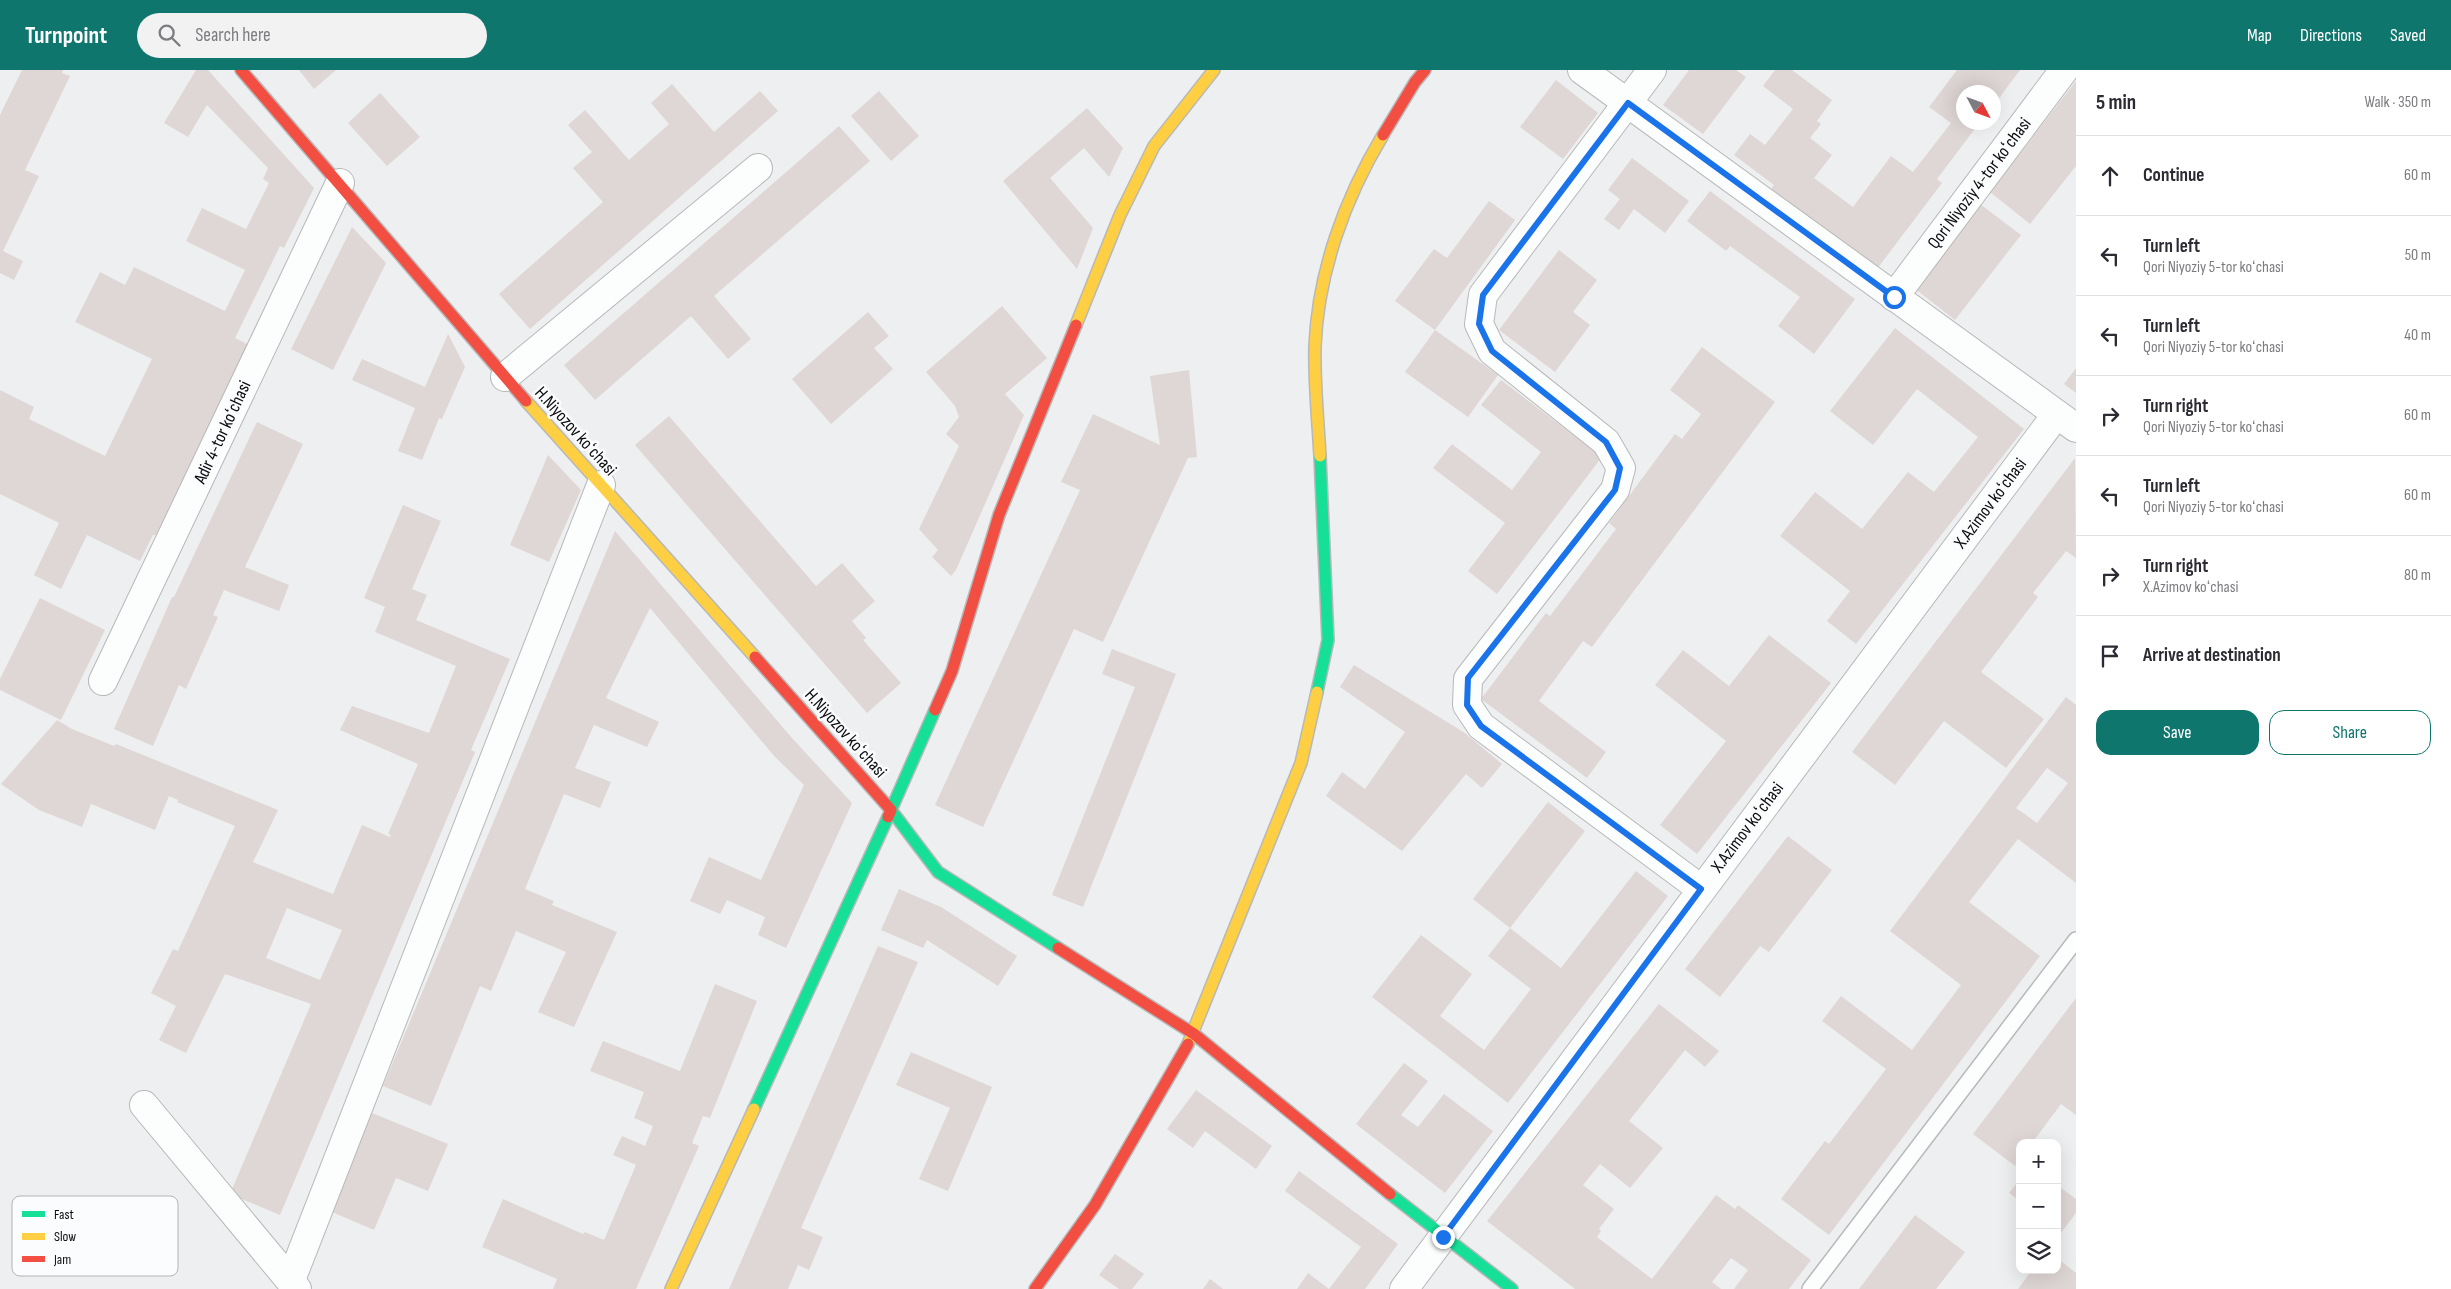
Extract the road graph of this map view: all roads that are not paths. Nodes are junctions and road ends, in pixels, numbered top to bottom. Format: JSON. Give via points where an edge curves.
{"nodes":[{"id":1,"x":241,"y":70,"type":"edge"},
{"id":2,"x":1214,"y":70,"type":"edge"},
{"id":3,"x":1425,"y":70,"type":"edge"},
{"id":4,"x":1582,"y":70,"type":"edge"},
{"id":5,"x":1652,"y":70,"type":"edge"},
{"id":6,"x":2064,"y":70,"type":"edge"},
{"id":7,"x":1628,"y":103,"type":"junction"},
{"id":8,"x":758,"y":168,"type":"dead end"},
{"id":9,"x":340,"y":183,"type":"junction"},
{"id":10,"x":1894,"y":297,"type":"junction"},
{"id":11,"x":505,"y":377,"type":"junction"},
{"id":12,"x":2066,"y":422,"type":"edge"},
{"id":13,"x":601,"y":485,"type":"junction"},
{"id":14,"x":104,"y":681,"type":"dead end"},
{"id":15,"x":892,"y":810,"type":"junction"},
{"id":16,"x":1701,"y":889,"type":"junction"},
{"id":17,"x":2076,"y":940,"type":"edge"},
{"id":18,"x":1194,"y":1034,"type":"junction"},
{"id":19,"x":144,"y":1106,"type":"dead end"},
{"id":20,"x":1443,"y":1237,"type":"junction"},
{"id":21,"x":294,"y":1285,"type":"edge"},
{"id":22,"x":671,"y":1289,"type":"edge"},
{"id":23,"x":1035,"y":1289,"type":"edge"},
{"id":24,"x":1404,"y":1289,"type":"edge"},
{"id":25,"x":1512,"y":1289,"type":"edge"},
{"id":26,"x":1810,"y":1289,"type":"edge"}],
"edges":[{"from":1,"to":9,"type":"street","name":"H.Niyozov koʻchasi"},
{"from":2,"to":15,"type":"street","via":[[1154,146],[1120,215],[999,516],[952,671]]},
{"from":3,"to":18,"type":"street","via":[[1362,170],[1323,274],[1315,346],[1328,640],[1301,763]]},
{"from":4,"to":7,"type":"street"},
{"from":5,"to":7,"type":"street"},
{"from":6,"to":10,"type":"street","name":"Qori Niyoziy 4-tor koʻchasi"},
{"from":7,"to":10,"type":"street"},
{"from":7,"to":16,"type":"street","via":[[1483,295],[1479,324],[1492,351],[1606,442],[1620,468],[1615,490],[1468,678],[1467,705],[1481,726]]},
{"from":8,"to":11,"type":"street"},
{"from":9,"to":11,"type":"street","name":"H.Niyozov koʻchasi"},
{"from":9,"to":14,"type":"street","name":"Adir 4-tor koʻchasi"},
{"from":10,"to":12,"type":"street"},
{"from":11,"to":13,"type":"street","name":"H.Niyozov koʻchasi"},
{"from":12,"to":16,"type":"street","name":"X.Azimov koʻchasi"},
{"from":13,"to":15,"type":"street","name":"H.Niyozov koʻchasi"},
{"from":13,"to":21,"type":"street"},
{"from":15,"to":18,"type":"street","name":"H.Niyozov koʻchasi","via":[[938,872]]},
{"from":15,"to":22,"type":"street"},
{"from":16,"to":20,"type":"street","name":"X.Azimov koʻchasi"},
{"from":17,"to":26,"type":"lane"},
{"from":18,"to":20,"type":"street","name":"H.Niyozov koʻchasi"},
{"from":18,"to":23,"type":"street","via":[[1095,1205]]},
{"from":19,"to":21,"type":"street"},
{"from":20,"to":24,"type":"street","name":"X.Azimov koʻchasi"},
{"from":20,"to":25,"type":"street","name":"H.Niyozov koʻchasi"}]}
